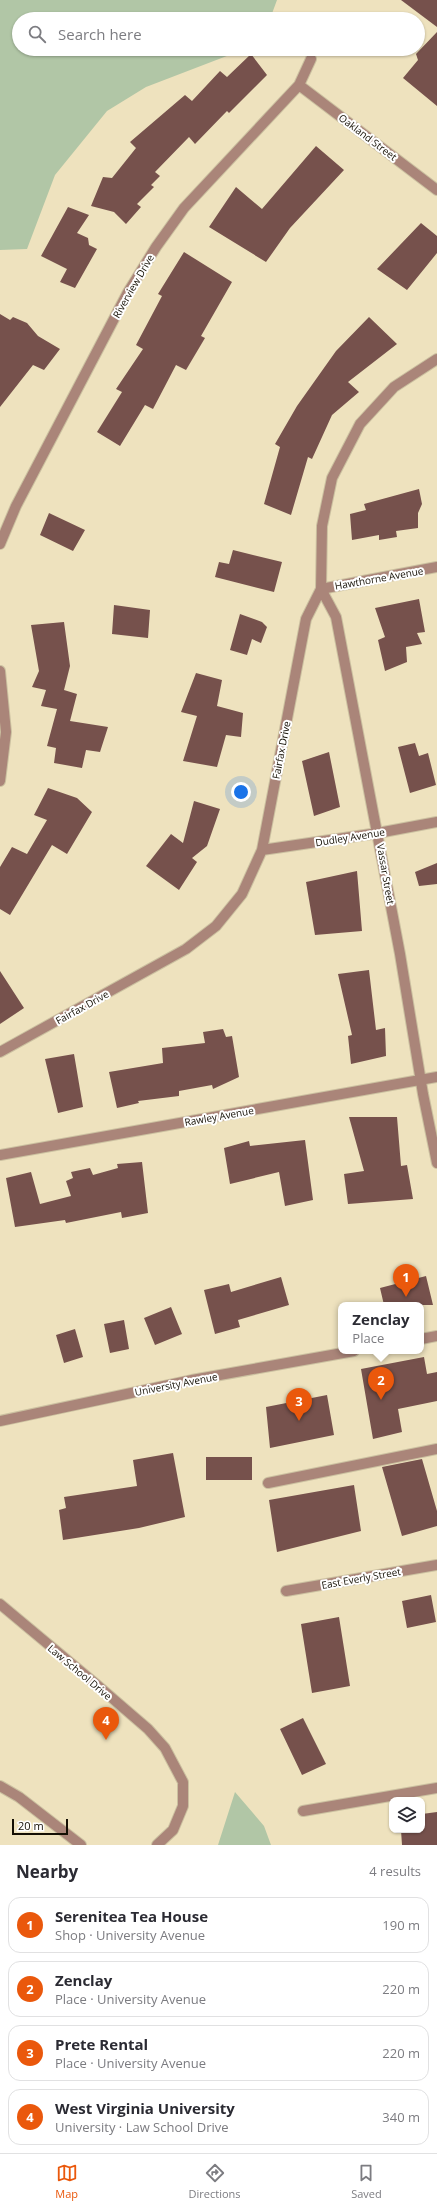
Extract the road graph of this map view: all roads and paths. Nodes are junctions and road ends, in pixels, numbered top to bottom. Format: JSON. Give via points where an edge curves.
{"nodes":[{"id":1,"x":311,"y":59,"type":"dead end"},
{"id":2,"x":299,"y":85,"type":"junction"},
{"id":3,"x":437,"y":190,"type":"edge"},
{"id":4,"x":437,"y":358,"type":"edge"},
{"id":5,"x":0,"y":544,"type":"edge"},
{"id":6,"x":437,"y":568,"type":"edge"},
{"id":7,"x":321,"y":589,"type":"junction"},
{"id":8,"x":0,"y":671,"type":"edge"},
{"id":9,"x":0,"y":781,"type":"edge"},
{"id":10,"x":437,"y":822,"type":"edge"},
{"id":11,"x":378,"y":833,"type":"junction"},
{"id":12,"x":262,"y":850,"type":"junction"},
{"id":13,"x":0,"y":1052,"type":"edge"},
{"id":14,"x":437,"y":1077,"type":"edge"},
{"id":15,"x":421,"y":1080,"type":"junction"},
{"id":16,"x":0,"y":1155,"type":"edge"},
{"id":17,"x":437,"y":1164,"type":"edge"},
{"id":18,"x":437,"y":1336,"type":"edge"},
{"id":19,"x":424,"y":1338,"type":"edge"},
{"id":20,"x":338,"y":1354,"type":"edge"},
{"id":21,"x":0,"y":1421,"type":"edge"},
{"id":22,"x":437,"y":1449,"type":"edge"},
{"id":23,"x":268,"y":1483,"type":"dead end"},
{"id":24,"x":437,"y":1565,"type":"edge"},
{"id":25,"x":286,"y":1591,"type":"dead end"},
{"id":26,"x":0,"y":1604,"type":"edge"},
{"id":27,"x":0,"y":1786,"type":"edge"},
{"id":28,"x":437,"y":1788,"type":"edge"},
{"id":29,"x":303,"y":1811,"type":"dead end"},
{"id":30,"x":81,"y":1845,"type":"edge"},
{"id":31,"x":157,"y":1845,"type":"edge"}],
"edges":[{"from":1,"to":2,"type":"street","name":"Riverview Drive"},
{"from":2,"to":3,"type":"street","name":"Oakland Street"},
{"from":2,"to":5,"type":"street","name":"Riverview Drive","via":[[184,208],[156,247],[127,294],[16,506]]},
{"from":4,"to":7,"type":"street","name":"Fairfax Drive","via":[[394,387],[360,424],[332,478],[322,526]]},
{"from":6,"to":7,"type":"street","name":"Hawthorne Avenue"},
{"from":7,"to":11,"type":"street","name":"Vassar Street","via":[[336,617]]},
{"from":7,"to":12,"type":"street","name":"Fairfax Drive","via":[[306,619]]},
{"from":8,"to":9,"type":"street","via":[[6,732]]},
{"from":10,"to":11,"type":"street","name":"Dudley Avenue"},
{"from":11,"to":12,"type":"street","name":"Dudley Avenue"},
{"from":11,"to":15,"type":"street","name":"Vassar Street"},
{"from":12,"to":13,"type":"street","name":"Fairfax Drive","via":[[242,894],[216,926],[174,956]]},
{"from":14,"to":15,"type":"street","name":"Rawley Avenue"},
{"from":15,"to":16,"type":"street","name":"Rawley Avenue"},
{"from":15,"to":17,"type":"street","name":"Vassar Street"},
{"from":18,"to":19,"type":"street"},
{"from":20,"to":21,"type":"street","name":"University Avenue","via":[[192,1380]]},
{"from":22,"to":23,"type":"street"},
{"from":24,"to":25,"type":"street","name":"East Everly Street"},
{"from":26,"to":31,"type":"street","name":"Law School Drive","via":[[97,1685],[165,1748],[183,1782],[183,1806],[173,1830]]},
{"from":27,"to":30,"type":"street","via":[[19,1797]]},
{"from":28,"to":29,"type":"street"}]}
